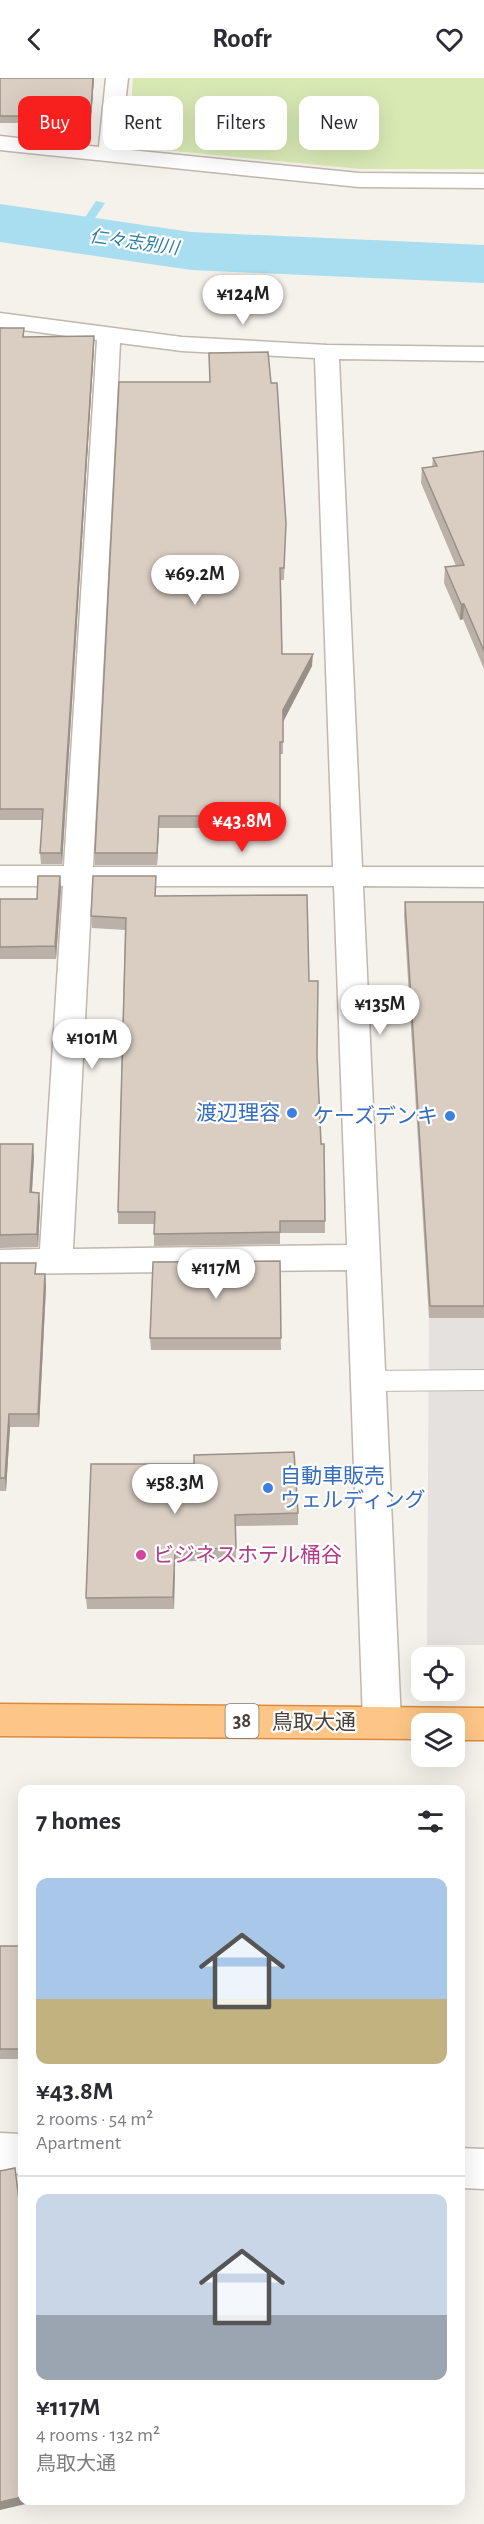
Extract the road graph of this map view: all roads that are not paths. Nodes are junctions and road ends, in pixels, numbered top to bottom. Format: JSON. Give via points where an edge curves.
{"nodes":[{"id":1,"x":117,"y":78,"type":"edge"},
{"id":2,"x":0,"y":143,"type":"edge"},
{"id":3,"x":109,"y":154,"type":"junction"},
{"id":4,"x":484,"y":181,"type":"edge"},
{"id":5,"x":0,"y":320,"type":"edge"},
{"id":6,"x":109,"y":335,"type":"junction"},
{"id":7,"x":327,"y":352,"type":"junction"},
{"id":8,"x":484,"y":354,"type":"edge"},
{"id":9,"x":0,"y":876,"type":"edge"},
{"id":10,"x":79,"y":876,"type":"junction"},
{"id":11,"x":348,"y":877,"type":"junction"},
{"id":12,"x":484,"y":877,"type":"edge"},
{"id":13,"x":364,"y":1257,"type":"junction"},
{"id":14,"x":56,"y":1261,"type":"junction"},
{"id":15,"x":0,"y":1262,"type":"edge"},
{"id":16,"x":484,"y":1380,"type":"edge"},
{"id":17,"x":368,"y":1381,"type":"junction"},
{"id":18,"x":0,"y":1720,"type":"edge"},
{"id":19,"x":382,"y":1722,"type":"junction"},
{"id":20,"x":484,"y":1724,"type":"edge"},
{"id":21,"x":0,"y":2153,"type":"edge"},
{"id":22,"x":18,"y":2154,"type":"edge"},
{"id":23,"x":465,"y":2168,"type":"edge"},
{"id":24,"x":484,"y":2169,"type":"edge"}],
"edges":[{"from":1,"to":3,"type":"street"},
{"from":2,"to":3,"type":"street"},
{"from":3,"to":4,"type":"street","via":[[359,180]]},
{"from":5,"to":6,"type":"street"},
{"from":6,"to":7,"type":"street","via":[[182,344]]},
{"from":6,"to":10,"type":"street"},
{"from":7,"to":8,"type":"street"},
{"from":7,"to":11,"type":"street"},
{"from":9,"to":10,"type":"street"},
{"from":10,"to":11,"type":"street"},
{"from":10,"to":14,"type":"street"},
{"from":11,"to":12,"type":"street"},
{"from":11,"to":13,"type":"street"},
{"from":13,"to":14,"type":"street"},
{"from":13,"to":17,"type":"street"},
{"from":14,"to":15,"type":"street"},
{"from":16,"to":17,"type":"lane"},
{"from":17,"to":19,"type":"street"},
{"from":18,"to":19,"type":"highway","name":"鳥取大通","number":"38"},
{"from":19,"to":20,"type":"highway","name":"鳥取大通","number":"38"},
{"from":21,"to":22,"type":"street"},
{"from":23,"to":24,"type":"street"}]}
